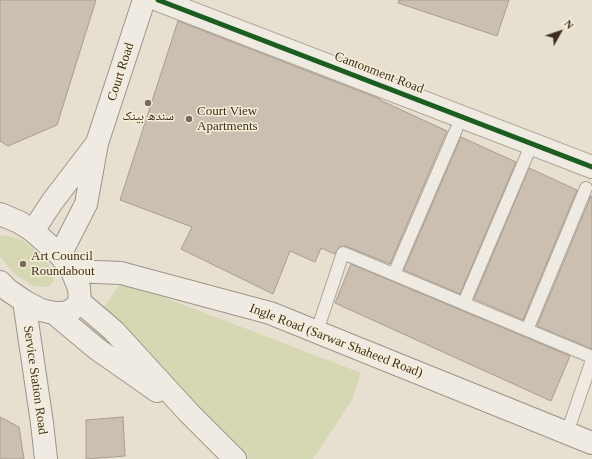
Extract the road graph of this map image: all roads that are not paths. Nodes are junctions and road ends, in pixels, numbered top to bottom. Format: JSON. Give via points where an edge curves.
{"nodes":[{"id":1,"x":144,"y":0,"type":"edge"},
{"id":2,"x":158,"y":0,"type":"edge"},
{"id":3,"x":456,"y":130,"type":"dead end"},
{"id":4,"x":97,"y":143,"type":"junction"},
{"id":5,"x":527,"y":155,"type":"dead end"},
{"id":6,"x":592,"y":167,"type":"edge"},
{"id":7,"x":586,"y":188,"type":"dead end"},
{"id":8,"x":0,"y":214,"type":"edge"},
{"id":9,"x":34,"y":231,"type":"junction"},
{"id":10,"x":66,"y":263,"type":"junction"},
{"id":11,"x":394,"y":274,"type":"junction"},
{"id":12,"x":0,"y":282,"type":"edge"},
{"id":13,"x":24,"y":301,"type":"junction"},
{"id":14,"x":80,"y":302,"type":"junction"},
{"id":15,"x":464,"y":303,"type":"junction"},
{"id":16,"x":54,"y":313,"type":"junction"},
{"id":17,"x":527,"y":330,"type":"junction"},
{"id":18,"x":317,"y":331,"type":"junction"},
{"id":19,"x":592,"y":356,"type":"edge"},
{"id":20,"x":592,"y":360,"type":"edge"},
{"id":21,"x":189,"y":413,"type":"junction"},
{"id":22,"x":567,"y":433,"type":"junction"},
{"id":23,"x":592,"y":443,"type":"edge"},
{"id":24,"x":46,"y":459,"type":"edge"},
{"id":25,"x":235,"y":459,"type":"edge"}],
"edges":[{"from":1,"to":4,"type":"main road","name":"Court Road"},
{"from":2,"to":6,"type":"main road","name":"Cantonment Road"},
{"from":3,"to":11,"type":"lane"},
{"from":4,"to":9,"type":"main road","name":"Court Road","via":[[52,202]]},
{"from":4,"to":10,"type":"main road","name":"Court Road","via":[[86,204]]},
{"from":5,"to":15,"type":"lane"},
{"from":7,"to":17,"type":"lane"},
{"from":8,"to":9,"type":"main road"},
{"from":9,"to":10,"type":"main road"},
{"from":10,"to":14,"type":"main road","via":[[79,288]]},
{"from":10,"to":18,"type":"main road","name":"Ingle Road (Sarwar Shaheed Road)","via":[[121,273],[270,313]]},
{"from":11,"to":15,"type":"lane"},
{"from":11,"to":18,"type":"lane","via":[[343,253]]},
{"from":12,"to":13,"type":"main road"},
{"from":13,"to":16,"type":"main road","via":[[41,310]]},
{"from":13,"to":24,"type":"main road","name":"Service Station Road"},
{"from":14,"to":16,"type":"main road","via":[[73,310]]},
{"from":14,"to":21,"type":"main road","via":[[114,332]]},
{"from":15,"to":17,"type":"lane"},
{"from":16,"to":21,"type":"main road","via":[[97,349]]},
{"from":17,"to":19,"type":"lane"},
{"from":18,"to":22,"type":"main road","name":"Ingle Road (Sarwar Shaheed Road)"},
{"from":20,"to":22,"type":"lane"},
{"from":21,"to":25,"type":"main road"},
{"from":22,"to":23,"type":"main road","name":"Ingle Road (Sarwar Shaheed Road)"}]}
